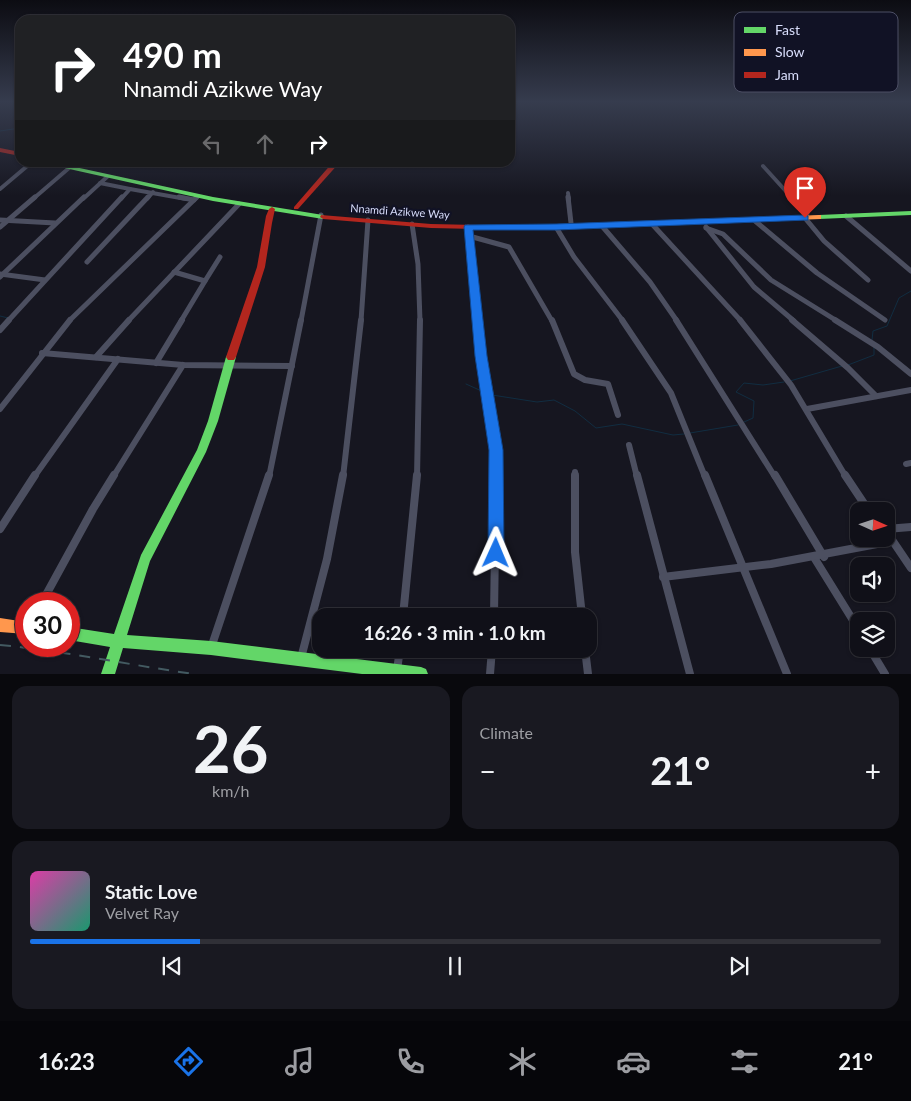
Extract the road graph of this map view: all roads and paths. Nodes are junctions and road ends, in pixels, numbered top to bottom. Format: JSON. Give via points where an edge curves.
{"nodes":[{"id":1,"x":0,"y":150,"type":"edge"},
{"id":2,"x":15,"y":153,"type":"edge"},
{"id":3,"x":0,"y":154,"type":"edge"},
{"id":4,"x":15,"y":157,"type":"edge"},
{"id":5,"x":763,"y":166,"type":"dead end"},
{"id":6,"x":26,"y":167,"type":"edge"},
{"id":7,"x":64,"y":167,"type":"edge"},
{"id":8,"x":83,"y":167,"type":"edge"},
{"id":9,"x":333,"y":167,"type":"edge"},
{"id":10,"x":69,"y":168,"type":"junction"},
{"id":11,"x":107,"y":177,"type":"junction"},
{"id":12,"x":100,"y":183,"type":"junction"},
{"id":13,"x":0,"y":188,"type":"edge"},
{"id":14,"x":130,"y":189,"type":"junction"},
{"id":15,"x":153,"y":192,"type":"junction"},
{"id":16,"x":568,"y":193,"type":"dead end"},
{"id":17,"x":196,"y":198,"type":"junction"},
{"id":18,"x":239,"y":204,"type":"junction"},
{"id":19,"x":296,"y":208,"type":"junction"},
{"id":20,"x":272,"y":209,"type":"junction"},
{"id":21,"x":911,"y":211,"type":"edge"},
{"id":22,"x":321,"y":215,"type":"junction"},
{"id":23,"x":806,"y":216,"type":"junction"},
{"id":24,"x":846,"y":216,"type":"junction"},
{"id":25,"x":368,"y":220,"type":"junction"},
{"id":26,"x":754,"y":220,"type":"junction"},
{"id":27,"x":3,"y":221,"type":"edge"},
{"id":28,"x":55,"y":223,"type":"junction"},
{"id":29,"x":571,"y":223,"type":"junction"},
{"id":30,"x":412,"y":224,"type":"junction"},
{"id":31,"x":652,"y":224,"type":"junction"},
{"id":32,"x":704,"y":225,"type":"junction"},
{"id":33,"x":602,"y":226,"type":"junction"},
{"id":34,"x":0,"y":227,"type":"edge"},
{"id":35,"x":556,"y":227,"type":"junction"},
{"id":36,"x":469,"y":232,"type":"junction"},
{"id":37,"x":220,"y":257,"type":"dead end"},
{"id":38,"x":87,"y":262,"type":"dead end"},
{"id":39,"x":911,"y":271,"type":"edge"},
{"id":40,"x":174,"y":272,"type":"junction"},
{"id":41,"x":1,"y":275,"type":"edge"},
{"id":42,"x":46,"y":280,"type":"junction"},
{"id":43,"x":868,"y":280,"type":"dead end"},
{"id":44,"x":205,"y":281,"type":"junction"},
{"id":45,"x":885,"y":320,"type":"dead end"},
{"id":46,"x":0,"y":330,"type":"edge"},
{"id":47,"x":42,"y":353,"type":"junction"},
{"id":48,"x":96,"y":358,"type":"junction"},
{"id":49,"x":118,"y":359,"type":"junction"},
{"id":50,"x":156,"y":363,"type":"junction"},
{"id":51,"x":183,"y":365,"type":"junction"},
{"id":52,"x":229,"y":365,"type":"junction"},
{"id":53,"x":292,"y":366,"type":"junction"},
{"id":54,"x":911,"y":374,"type":"edge"},
{"id":55,"x":911,"y":390,"type":"edge"},
{"id":56,"x":876,"y":396,"type":"junction"},
{"id":57,"x":0,"y":409,"type":"edge"},
{"id":58,"x":807,"y":409,"type":"junction"},
{"id":59,"x":618,"y":416,"type":"dead end"},
{"id":60,"x":630,"y":445,"type":"dead end"},
{"id":61,"x":575,"y":472,"type":"dead end"},
{"id":62,"x":862,"y":502,"type":"edge"},
{"id":63,"x":911,"y":526,"type":"edge"},
{"id":64,"x":0,"y":529,"type":"edge"},
{"id":65,"x":895,"y":529,"type":"edge"},
{"id":66,"x":895,"y":544,"type":"edge"},
{"id":67,"x":861,"y":548,"type":"edge"},
{"id":68,"x":824,"y":557,"type":"junction"},
{"id":69,"x":815,"y":558,"type":"junction"},
{"id":70,"x":911,"y":568,"type":"edge"},
{"id":71,"x":744,"y":569,"type":"junction"},
{"id":72,"x":663,"y":576,"type":"junction"},
{"id":73,"x":48,"y":592,"type":"edge"},
{"id":74,"x":404,"y":608,"type":"edge"},
{"id":75,"x":494,"y":608,"type":"edge"},
{"id":76,"x":581,"y":608,"type":"edge"},
{"id":77,"x":850,"y":615,"type":"edge"},
{"id":78,"x":0,"y":625,"type":"edge"},
{"id":79,"x":15,"y":627,"type":"edge"},
{"id":80,"x":80,"y":636,"type":"edge"},
{"id":81,"x":117,"y":641,"type":"junction"},
{"id":82,"x":211,"y":648,"type":"junction"},
{"id":83,"x":875,"y":657,"type":"edge"},
{"id":84,"x":301,"y":658,"type":"junction"},
{"id":85,"x":399,"y":658,"type":"edge"},
{"id":86,"x":491,"y":658,"type":"edge"},
{"id":87,"x":586,"y":658,"type":"edge"},
{"id":88,"x":397,"y":670,"type":"junction"},
{"id":89,"x":108,"y":674,"type":"edge"},
{"id":90,"x":422,"y":674,"type":"edge"},
{"id":91,"x":490,"y":674,"type":"edge"},
{"id":92,"x":588,"y":674,"type":"edge"},
{"id":93,"x":690,"y":674,"type":"edge"},
{"id":94,"x":787,"y":674,"type":"edge"},
{"id":95,"x":885,"y":674,"type":"edge"}],
"edges":[{"from":1,"to":2,"type":"main road"},
{"from":3,"to":4,"type":"main road"},
{"from":5,"to":23,"type":"street"},
{"from":6,"to":13,"type":"street"},
{"from":7,"to":10,"type":"main road","name":"Nnamdi Azikwe Way"},
{"from":8,"to":19,"type":"main road","name":"Nnamdi Azikwe Way","via":[[226,198]]},
{"from":9,"to":19,"type":"main road"},
{"from":10,"to":11,"type":"main road","name":"Nnamdi Azikwe Way"},
{"from":10,"to":27,"type":"street"},
{"from":11,"to":12,"type":"street"},
{"from":11,"to":17,"type":"main road","name":"Nnamdi Azikwe Way"},
{"from":12,"to":14,"type":"street"},
{"from":12,"to":28,"type":"street"},
{"from":14,"to":15,"type":"street"},
{"from":14,"to":42,"type":"street"},
{"from":15,"to":17,"type":"street"},
{"from":15,"to":38,"type":"street"},
{"from":16,"to":29,"type":"street"},
{"from":17,"to":18,"type":"main road","name":"Nnamdi Azikwe Way"},
{"from":17,"to":47,"type":"street","via":[[74,316]]},
{"from":18,"to":20,"type":"main road","name":"Nnamdi Azikwe Way"},
{"from":18,"to":40,"type":"street"},
{"from":19,"to":29,"type":"main road","name":"Nnamdi Azikwe Way","via":[[417,221]]},
{"from":20,"to":22,"type":"main road","name":"Nnamdi Azikwe Way"},
{"from":20,"to":52,"type":"main road","via":[[261,266]]},
{"from":21,"to":23,"type":"main road","name":"Nnamdi Azikwe Way"},
{"from":21,"to":24,"type":"main road","name":"Nnamdi Azikwe Way"},
{"from":22,"to":25,"type":"main road","name":"Nnamdi Azikwe Way"},
{"from":22,"to":53,"type":"street"},
{"from":23,"to":24,"type":"main road","name":"Nnamdi Azikwe Way"},
{"from":23,"to":26,"type":"main road","name":"Nnamdi Azikwe Way"},
{"from":23,"to":29,"type":"main road","name":"Nnamdi Azikwe Way"},
{"from":23,"to":43,"type":"street","via":[[824,241]]},
{"from":24,"to":39,"type":"street"},
{"from":25,"to":30,"type":"main road","name":"Nnamdi Azikwe Way"},
{"from":25,"to":84,"type":"street","via":[[361,326],[346,460]]},
{"from":26,"to":32,"type":"main road","name":"Nnamdi Azikwe Way"},
{"from":26,"to":45,"type":"street","via":[[835,288]]},
{"from":27,"to":28,"type":"street"},
{"from":27,"to":34,"type":"street"},
{"from":28,"to":41,"type":"street"},
{"from":30,"to":36,"type":"main road","name":"Nnamdi Azikwe Way"},
{"from":30,"to":74,"type":"street","via":[[420,314],[417,492]]},
{"from":31,"to":32,"type":"main road","name":"Nnamdi Azikwe Way"},
{"from":31,"to":33,"type":"main road","name":"Nnamdi Azikwe Way"},
{"from":31,"to":58,"type":"street","via":[[720,296]]},
{"from":32,"to":54,"type":"street","via":[[723,234],[771,280],[878,347]]},
{"from":32,"to":56,"type":"street","via":[[754,287]]},
{"from":33,"to":35,"type":"main road","name":"Nnamdi Azikwe Way"},
{"from":33,"to":68,"type":"street","via":[[650,282],[680,325]]},
{"from":35,"to":36,"type":"main road","name":"Nnamdi Azikwe Way"},
{"from":35,"to":71,"type":"street","via":[[574,257],[665,382]]},
{"from":36,"to":59,"type":"street","via":[[509,247],[550,315],[574,374],[585,380],[608,384]]},
{"from":36,"to":75,"type":"street","via":[[486,390],[496,450]]},
{"from":37,"to":44,"type":"street"},
{"from":40,"to":44,"type":"street"},
{"from":40,"to":48,"type":"street"},
{"from":41,"to":42,"type":"street"},
{"from":42,"to":46,"type":"street"},
{"from":44,"to":50,"type":"street"},
{"from":47,"to":48,"type":"street"},
{"from":47,"to":57,"type":"street"},
{"from":48,"to":49,"type":"street"},
{"from":49,"to":50,"type":"street"},
{"from":49,"to":64,"type":"street"},
{"from":50,"to":51,"type":"street"},
{"from":51,"to":52,"type":"street"},
{"from":51,"to":73,"type":"street","via":[[93,510]]},
{"from":52,"to":53,"type":"street"},
{"from":52,"to":81,"type":"main road","via":[[201,452],[145,559]]},
{"from":53,"to":82,"type":"street","via":[[269,476]]},
{"from":55,"to":56,"type":"street"},
{"from":56,"to":58,"type":"street"},
{"from":58,"to":62,"type":"street"},
{"from":60,"to":72,"type":"street"},
{"from":61,"to":76,"type":"street","via":[[575,552]]},
{"from":63,"to":65,"type":"street"},
{"from":66,"to":70,"type":"street"},
{"from":67,"to":68,"type":"street"},
{"from":68,"to":69,"type":"street"},
{"from":69,"to":71,"type":"street"},
{"from":69,"to":77,"type":"street"},
{"from":71,"to":72,"type":"street"},
{"from":71,"to":94,"type":"street"},
{"from":72,"to":93,"type":"street"},
{"from":78,"to":79,"type":"main road"},
{"from":80,"to":81,"type":"main road"},
{"from":81,"to":82,"type":"main road"},
{"from":81,"to":89,"type":"main road"},
{"from":82,"to":84,"type":"main road"},
{"from":83,"to":95,"type":"street"},
{"from":84,"to":88,"type":"main road"},
{"from":85,"to":88,"type":"street"},
{"from":86,"to":91,"type":"street"},
{"from":87,"to":92,"type":"street"},
{"from":88,"to":90,"type":"main road"}]}
